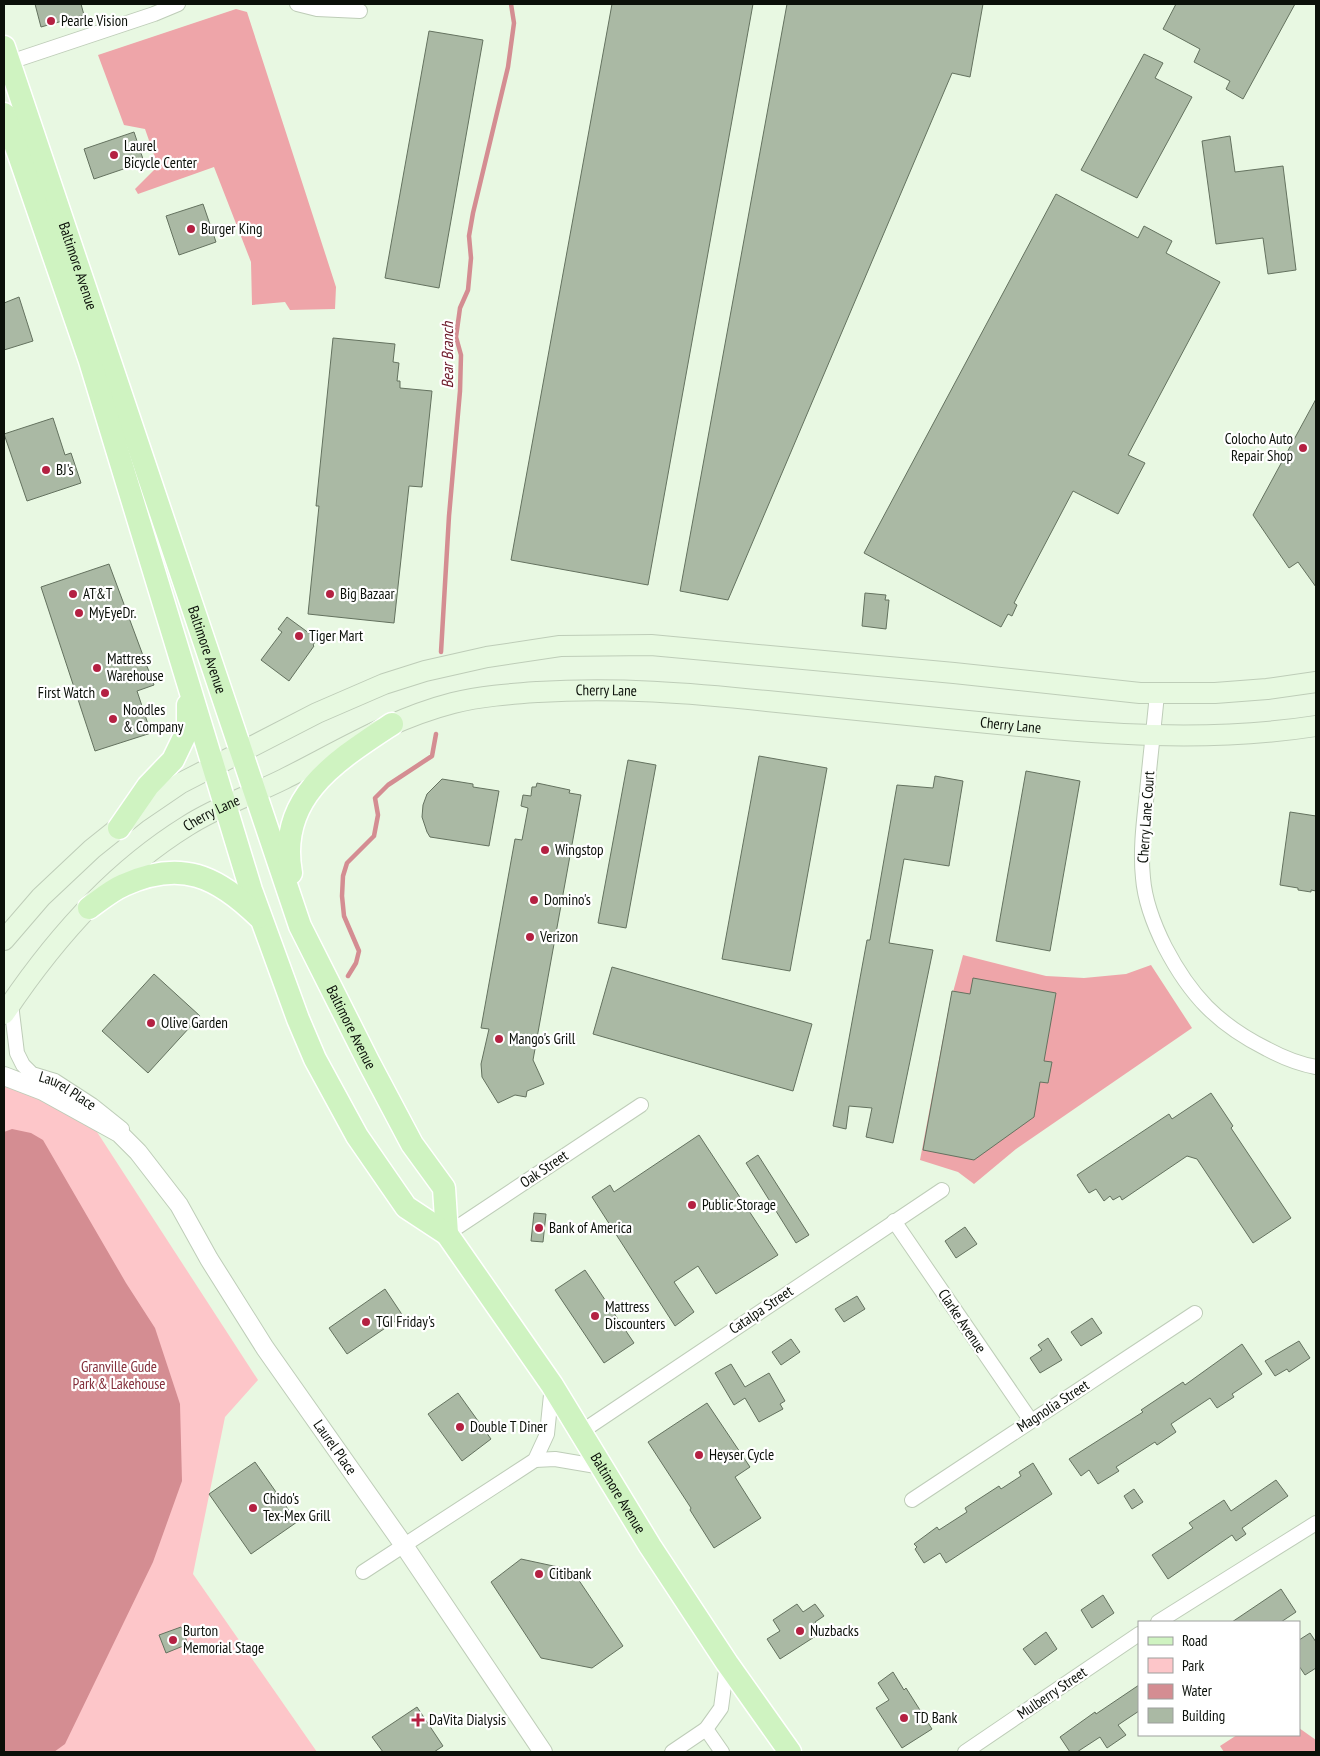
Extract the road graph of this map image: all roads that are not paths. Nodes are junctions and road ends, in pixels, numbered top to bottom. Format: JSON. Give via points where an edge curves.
{"nodes":[{"id":1,"x":178,"y":4,"type":"edge"},
{"id":2,"x":297,"y":4,"type":"edge"},
{"id":3,"x":360,"y":11,"type":"dead end"},
{"id":4,"x":6,"y":58,"type":"edge"},
{"id":5,"x":4,"y":114,"type":"edge"},
{"id":6,"x":1316,"y":682,"type":"edge"},
{"id":7,"x":187,"y":684,"type":"junction"},
{"id":8,"x":1157,"y":694,"type":"junction"},
{"id":9,"x":392,"y":724,"type":"junction"},
{"id":10,"x":1316,"y":726,"type":"edge"},
{"id":11,"x":1153,"y":735,"type":"junction"},
{"id":12,"x":241,"y":752,"type":"junction"},
{"id":13,"x":212,"y":766,"type":"junction"},
{"id":14,"x":254,"y":792,"type":"junction"},
{"id":15,"x":224,"y":805,"type":"junction"},
{"id":16,"x":119,"y":828,"type":"junction"},
{"id":17,"x":89,"y":908,"type":"junction"},
{"id":18,"x":261,"y":919,"type":"junction"},
{"id":19,"x":300,"y":926,"type":"junction"},
{"id":20,"x":4,"y":940,"type":"edge"},
{"id":21,"x":7,"y":1009,"type":"edge"},
{"id":22,"x":1316,"y":1067,"type":"edge"},
{"id":23,"x":4,"y":1076,"type":"edge"},
{"id":24,"x":641,"y":1105,"type":"dead end"},
{"id":25,"x":130,"y":1144,"type":"junction"},
{"id":26,"x":942,"y":1190,"type":"dead end"},
{"id":27,"x":894,"y":1221,"type":"junction"},
{"id":28,"x":447,"y":1234,"type":"junction"},
{"id":29,"x":1195,"y":1313,"type":"dead end"},
{"id":30,"x":552,"y":1385,"type":"junction"},
{"id":31,"x":1031,"y":1421,"type":"junction"},
{"id":32,"x":581,"y":1432,"type":"junction"},
{"id":33,"x":535,"y":1460,"type":"junction"},
{"id":34,"x":602,"y":1467,"type":"junction"},
{"id":35,"x":912,"y":1500,"type":"dead end"},
{"id":36,"x":1316,"y":1523,"type":"edge"},
{"id":37,"x":403,"y":1544,"type":"junction"},
{"id":38,"x":362,"y":1572,"type":"dead end"},
{"id":39,"x":1160,"y":1621,"type":"edge"},
{"id":40,"x":1138,"y":1635,"type":"edge"},
{"id":41,"x":727,"y":1663,"type":"junction"},
{"id":42,"x":706,"y":1729,"type":"junction"},
{"id":43,"x":543,"y":1752,"type":"edge"},
{"id":44,"x":672,"y":1752,"type":"edge"},
{"id":45,"x":722,"y":1752,"type":"edge"},
{"id":46,"x":790,"y":1752,"type":"edge"},
{"id":47,"x":965,"y":1752,"type":"edge"}],
"edges":[{"from":1,"to":4,"type":"street"},
{"from":2,"to":3,"type":"street","via":[[317,9]]},
{"from":4,"to":12,"type":"main road","name":"Baltimore Avenue"},
{"from":5,"to":7,"type":"main road","name":"Baltimore Avenue","via":[[90,361]]},
{"from":6,"to":8,"type":"main road","via":[[1215,693]]},
{"from":7,"to":13,"type":"main road","name":"Baltimore Avenue"},
{"from":7,"to":16,"type":"main road","via":[[188,730],[173,760],[148,786]]},
{"from":8,"to":11,"type":"street","name":"Cherry Lane Court"},
{"from":8,"to":12,"type":"main road","via":[[651,645],[560,646],[487,657],[402,677],[317,713]]},
{"from":9,"to":11,"type":"main road","name":"Cherry Lane","via":[[456,703],[501,695],[570,690],[658,690],[1092,733]]},
{"from":9,"to":14,"type":"main road","name":"Cherry Lane"},
{"from":9,"to":19,"type":"main road","via":[[318,780],[297,810],[288,850]]},
{"from":10,"to":11,"type":"main road","name":"Cherry Lane","via":[[1224,735]]},
{"from":11,"to":22,"type":"street","name":"Cherry Lane Court","via":[[1142,834],[1142,876],[1157,932],[1182,978],[1213,1014],[1254,1043],[1288,1059]]},
{"from":12,"to":13,"type":"main road"},
{"from":12,"to":14,"type":"main road","name":"Baltimore Avenue"},
{"from":13,"to":15,"type":"main road","name":"Baltimore Avenue"},
{"from":13,"to":16,"type":"main road","via":[[181,783]]},
{"from":14,"to":15,"type":"main road","name":"Cherry Lane"},
{"from":14,"to":19,"type":"main road","name":"Baltimore Avenue"},
{"from":15,"to":17,"type":"main road","name":"Cherry Lane","via":[[140,859]]},
{"from":15,"to":18,"type":"main road","name":"Baltimore Avenue"},
{"from":16,"to":20,"type":"main road","via":[[41,897]]},
{"from":17,"to":18,"type":"main road","via":[[122,885],[154,873],[183,872],[222,886]]},
{"from":17,"to":21,"type":"main road","name":"Cherry Lane"},
{"from":18,"to":28,"type":"main road","name":"Baltimore Avenue","via":[[311,1051],[357,1136],[406,1207]]},
{"from":19,"to":28,"type":"main road","name":"Baltimore Avenue","via":[[412,1144],[444,1188]]},
{"from":21,"to":25,"type":"street","name":"Laurel Place","via":[[23,1065],[32,1074],[55,1081],[92,1104],[122,1128]]},
{"from":23,"to":25,"type":"street","name":"Laurel Place","via":[[43,1091],[119,1133]]},
{"from":24,"to":28,"type":"street","name":"Oak Street"},
{"from":25,"to":37,"type":"street","name":"Laurel Place","via":[[179,1205],[265,1348]]},
{"from":26,"to":27,"type":"street","name":"Catalpa Street"},
{"from":27,"to":31,"type":"street","name":"Clarke Avenue"},
{"from":27,"to":32,"type":"street","name":"Catalpa Street"},
{"from":28,"to":30,"type":"main road","name":"Baltimore Avenue"},
{"from":29,"to":31,"type":"street","name":"Magnolia Street"},
{"from":30,"to":32,"type":"main road","name":"Baltimore Avenue"},
{"from":30,"to":33,"type":"street","via":[[547,1434]]},
{"from":31,"to":35,"type":"street","name":"Magnolia Street"},
{"from":32,"to":34,"type":"main road","name":"Baltimore Avenue"},
{"from":33,"to":34,"type":"street","via":[[554,1459]]},
{"from":33,"to":37,"type":"street"},
{"from":34,"to":41,"type":"main road","name":"Baltimore Avenue"},
{"from":36,"to":39,"type":"street"},
{"from":37,"to":38,"type":"street"},
{"from":37,"to":43,"type":"street","name":"Laurel Place"},
{"from":40,"to":47,"type":"street","name":"Mulberry Street"},
{"from":41,"to":42,"type":"street","via":[[721,1708]]},
{"from":41,"to":46,"type":"main road","name":"Baltimore Avenue"},
{"from":42,"to":44,"type":"street"},
{"from":42,"to":45,"type":"street"}]}
